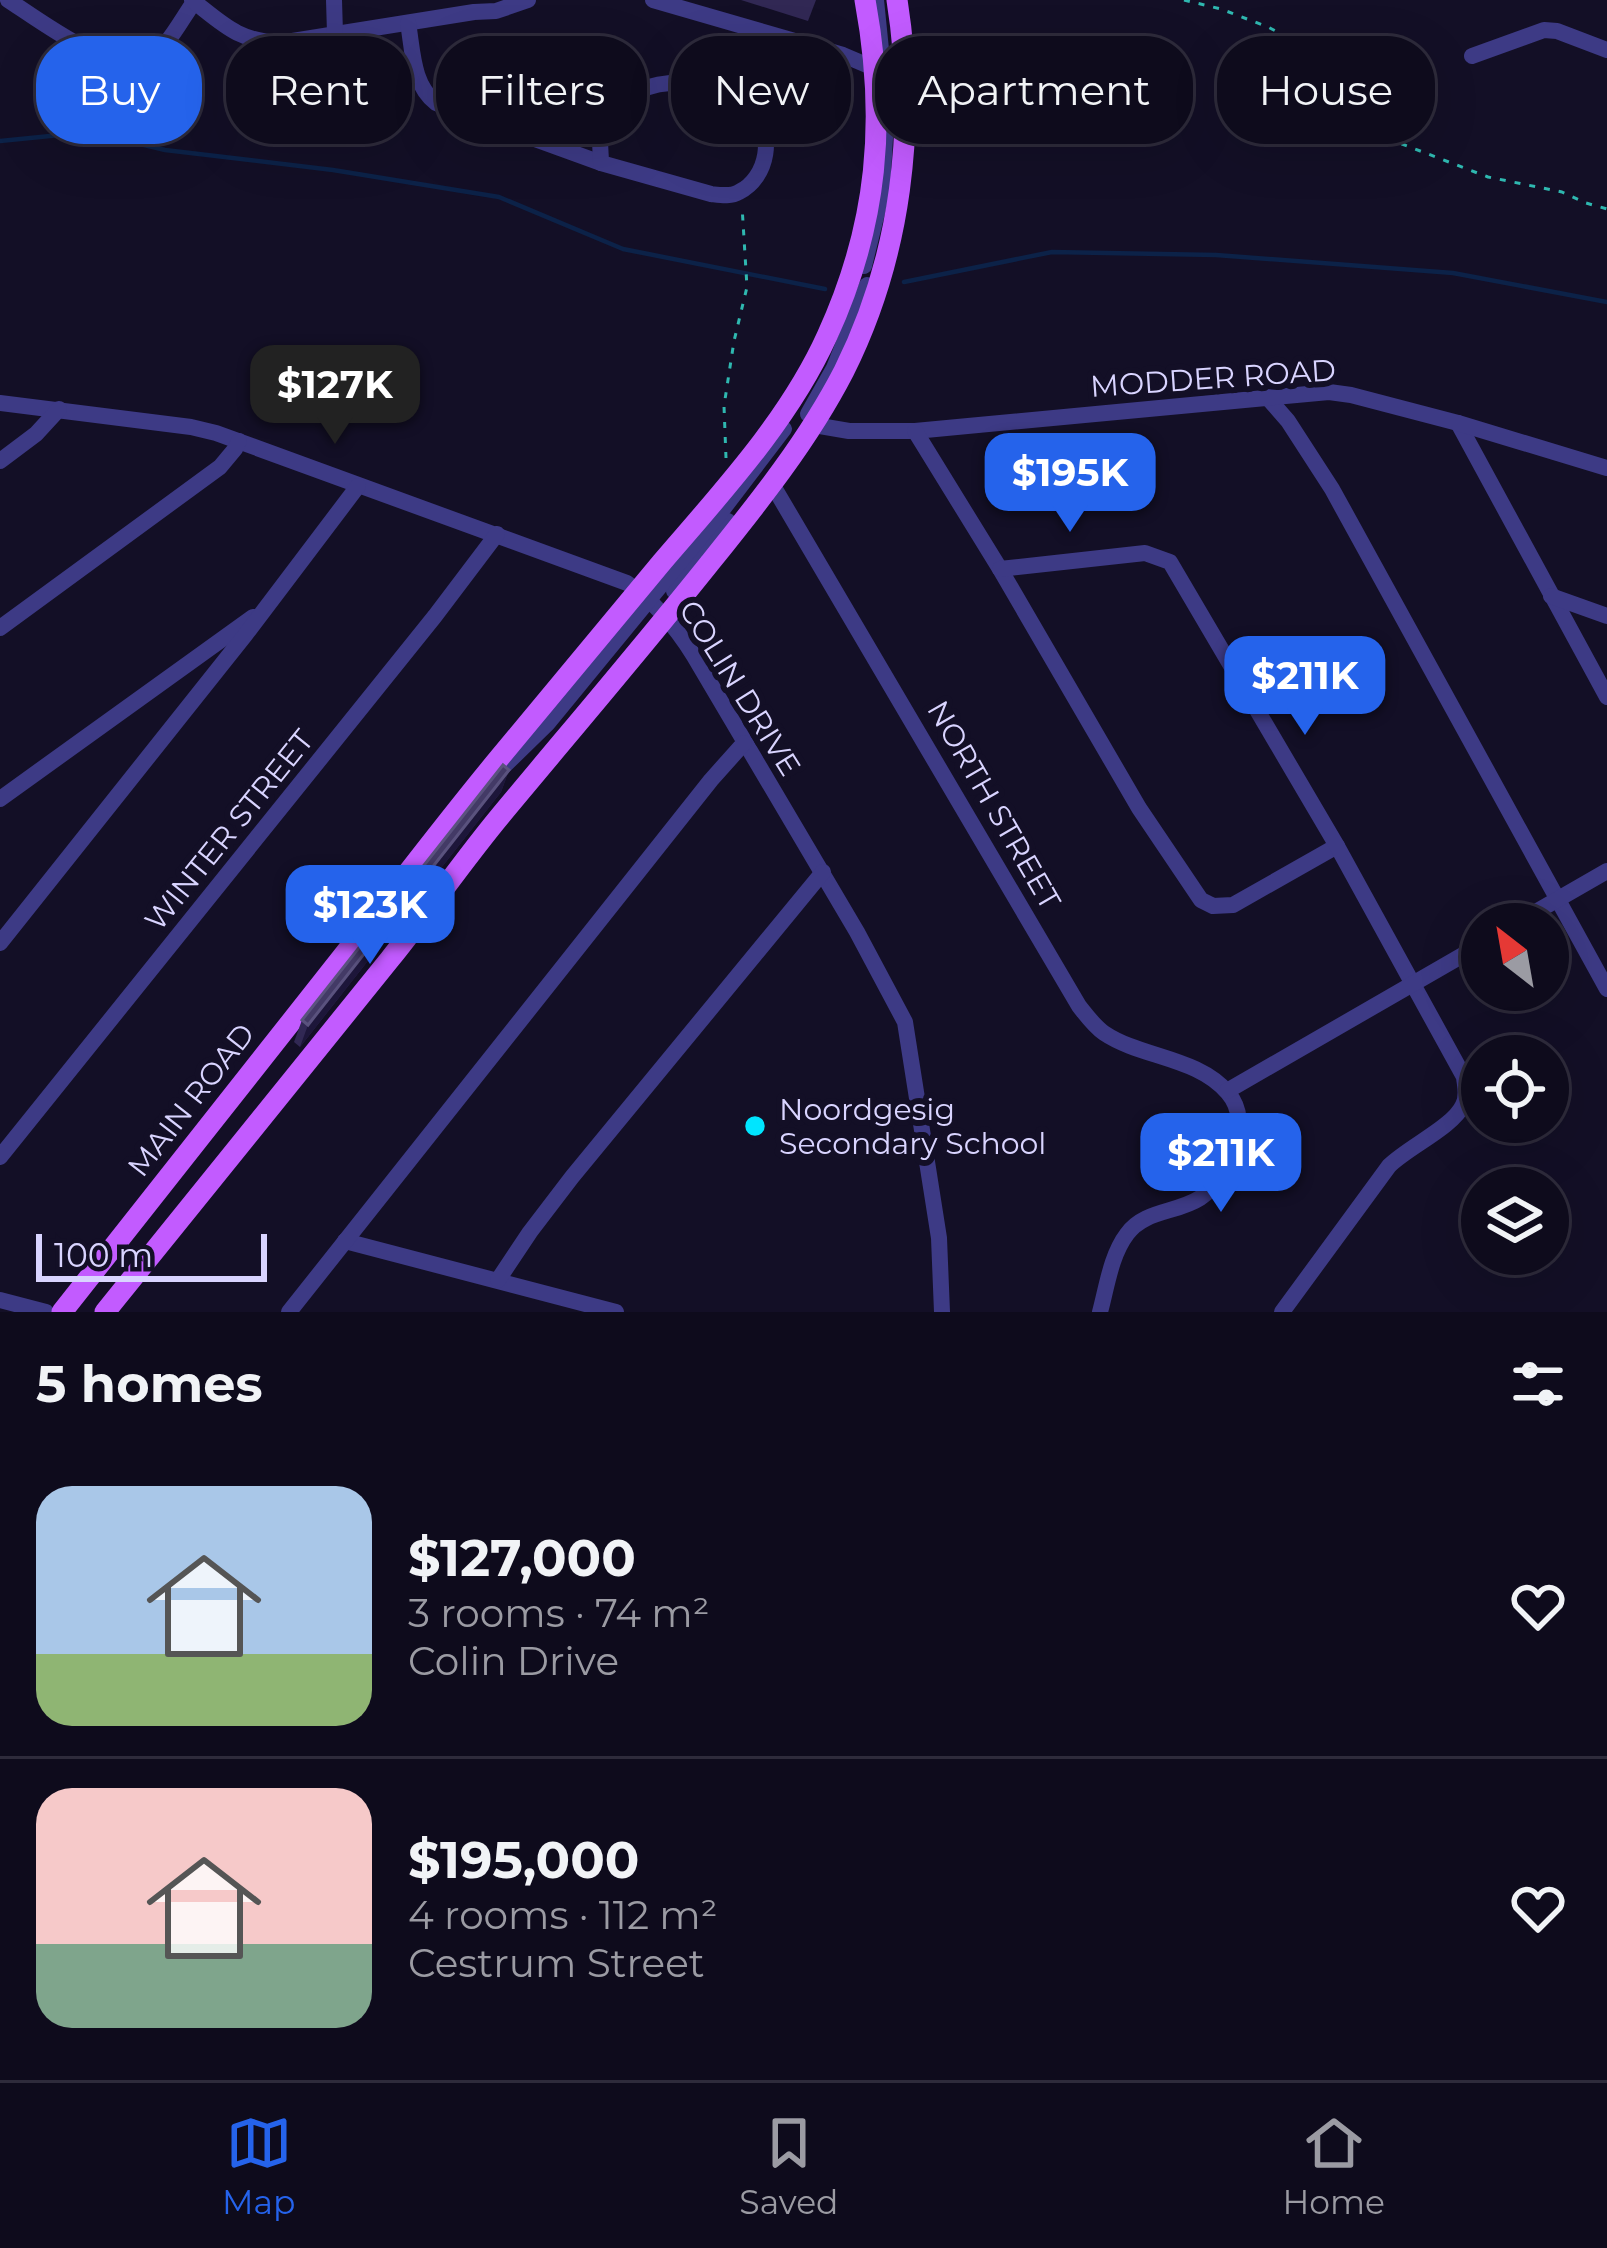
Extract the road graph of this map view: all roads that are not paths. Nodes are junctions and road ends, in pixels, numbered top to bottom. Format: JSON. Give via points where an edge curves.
{"nodes":[{"id":1,"x":8,"y":0,"type":"edge"},
{"id":2,"x":334,"y":0,"type":"edge"},
{"id":3,"x":527,"y":0,"type":"edge"},
{"id":4,"x":653,"y":0,"type":"edge"},
{"id":5,"x":865,"y":0,"type":"edge"},
{"id":6,"x":876,"y":0,"type":"edge"},
{"id":7,"x":886,"y":0,"type":"edge"},
{"id":8,"x":897,"y":0,"type":"edge"},
{"id":9,"x":193,"y":1,"type":"edge"},
{"id":10,"x":408,"y":22,"type":"junction"},
{"id":11,"x":335,"y":33,"type":"junction"},
{"id":12,"x":1607,"y":50,"type":"edge"},
{"id":13,"x":1472,"y":56,"type":"dead end"},
{"id":14,"x":875,"y":63,"type":"edge"},
{"id":15,"x":875,"y":69,"type":"edge"},
{"id":16,"x":876,"y":144,"type":"edge"},
{"id":17,"x":601,"y":163,"type":"junction"},
{"id":18,"x":1267,"y":397,"type":"junction"},
{"id":19,"x":0,"y":403,"type":"edge"},
{"id":20,"x":59,"y":410,"type":"junction"},
{"id":21,"x":1458,"y":423,"type":"junction"},
{"id":22,"x":814,"y":425,"type":"junction"},
{"id":23,"x":915,"y":431,"type":"junction"},
{"id":24,"x":238,"y":441,"type":"junction"},
{"id":25,"x":0,"y":461,"type":"edge"},
{"id":26,"x":1607,"y":468,"type":"edge"},
{"id":27,"x":772,"y":484,"type":"junction"},
{"id":28,"x":358,"y":486,"type":"junction"},
{"id":29,"x":497,"y":534,"type":"junction"},
{"id":30,"x":1000,"y":569,"type":"junction"},
{"id":31,"x":1551,"y":596,"type":"junction"},
{"id":32,"x":653,"y":604,"type":"junction"},
{"id":33,"x":264,"y":610,"type":"junction"},
{"id":34,"x":1607,"y":616,"type":"edge"},
{"id":35,"x":0,"y":628,"type":"edge"},
{"id":36,"x":1607,"y":698,"type":"edge"},
{"id":37,"x":744,"y":743,"type":"junction"},
{"id":38,"x":0,"y":799,"type":"edge"},
{"id":39,"x":1337,"y":846,"type":"junction"},
{"id":40,"x":1607,"y":871,"type":"edge"},
{"id":41,"x":823,"y":872,"type":"junction"},
{"id":42,"x":1557,"y":899,"type":"junction"},
{"id":43,"x":1550,"y":903,"type":"edge"},
{"id":44,"x":0,"y":943,"type":"edge"},
{"id":45,"x":1461,"y":957,"type":"edge"},
{"id":46,"x":1415,"y":984,"type":"junction"},
{"id":47,"x":1607,"y":988,"type":"edge"},
{"id":48,"x":1227,"y":1091,"type":"junction"},
{"id":49,"x":1,"y":1155,"type":"edge"},
{"id":50,"x":345,"y":1241,"type":"junction"},
{"id":51,"x":498,"y":1280,"type":"junction"},
{"id":52,"x":0,"y":1300,"type":"edge"},
{"id":53,"x":46,"y":1312,"type":"edge"},
{"id":54,"x":62,"y":1312,"type":"edge"},
{"id":55,"x":73,"y":1312,"type":"edge"},
{"id":56,"x":95,"y":1312,"type":"edge"},
{"id":57,"x":105,"y":1312,"type":"edge"},
{"id":58,"x":289,"y":1312,"type":"edge"},
{"id":59,"x":616,"y":1312,"type":"edge"},
{"id":60,"x":942,"y":1312,"type":"edge"},
{"id":61,"x":1100,"y":1312,"type":"edge"},
{"id":62,"x":1282,"y":1312,"type":"edge"}],
"edges":[{"from":1,"to":9,"type":"street","via":[[126,64],[150,58]]},
{"from":2,"to":11,"type":"street"},
{"from":3,"to":10,"type":"street"},
{"from":4,"to":15,"type":"street"},
{"from":5,"to":14,"type":"main road"},
{"from":6,"to":32,"type":"street","via":[[886,154],[875,228],[848,308],[785,427]]},
{"from":7,"to":32,"type":"street","via":[[896,146],[885,225],[863,298],[803,422]]},
{"from":8,"to":22,"type":"main road","via":[[904,138],[892,236],[844,370]]},
{"from":9,"to":11,"type":"street","via":[[252,41]]},
{"from":10,"to":11,"type":"street"},
{"from":10,"to":17,"type":"street","via":[[416,74],[429,98]]},
{"from":12,"to":13,"type":"street","via":[[1544,30]]},
{"from":16,"to":32,"type":"main road","via":[[862,242],[818,356]]},
{"from":17,"to":17,"type":"street","via":[[728,195],[754,181],[765,129],[743,105],[670,83],[642,88],[601,133]]},
{"from":18,"to":21,"type":"street","name":"MODDER ROAD","via":[[1329,392]]},
{"from":18,"to":23,"type":"street","name":"MODDER ROAD"},
{"from":18,"to":42,"type":"street","via":[[1332,489]]},
{"from":19,"to":20,"type":"street","name":"COLIN DRIVE"},
{"from":20,"to":24,"type":"street","name":"COLIN DRIVE"},
{"from":20,"to":25,"type":"street"},
{"from":21,"to":26,"type":"street","name":"MODDER ROAD"},
{"from":21,"to":31,"type":"street"},
{"from":22,"to":23,"type":"street","name":"MODDER ROAD"},
{"from":22,"to":27,"type":"main road"},
{"from":23,"to":30,"type":"street"},
{"from":24,"to":28,"type":"street","name":"COLIN DRIVE"},
{"from":24,"to":35,"type":"street","via":[[220,467]]},
{"from":27,"to":32,"type":"main road"},
{"from":27,"to":48,"type":"street","name":"NORTH STREET","via":[[1079,1006],[1107,1035]]},
{"from":28,"to":29,"type":"street","name":"COLIN DRIVE"},
{"from":28,"to":33,"type":"street"},
{"from":29,"to":32,"type":"street","name":"COLIN DRIVE","via":[[627,583]]},
{"from":29,"to":49,"type":"street","name":"WINTER STREET"},
{"from":30,"to":39,"type":"street","via":[[1161,556]]},
{"from":30,"to":39,"type":"street","via":[[1201,900],[1233,905]]},
{"from":31,"to":34,"type":"street"},
{"from":31,"to":36,"type":"street"},
{"from":32,"to":37,"type":"street","name":"COLIN DRIVE"},
{"from":32,"to":54,"type":"main road","name":"MAIN ROAD","via":[[483,778]]},
{"from":32,"to":55,"type":"street","name":"MAIN ROAD","via":[[488,783]]},
{"from":32,"to":56,"type":"street","name":"MAIN ROAD"},
{"from":32,"to":57,"type":"main road","via":[[368,988]]},
{"from":33,"to":38,"type":"street"},
{"from":33,"to":44,"type":"street"},
{"from":37,"to":41,"type":"street","name":"COLIN DRIVE"},
{"from":37,"to":50,"type":"street"},
{"from":39,"to":46,"type":"street"},
{"from":40,"to":42,"type":"street"},
{"from":41,"to":51,"type":"street","via":[[572,1177]]},
{"from":41,"to":60,"type":"street","name":"COLIN DRIVE","via":[[905,1022],[939,1238]]},
{"from":42,"to":43,"type":"street"},
{"from":42,"to":47,"type":"street"},
{"from":45,"to":46,"type":"street"},
{"from":46,"to":48,"type":"street"},
{"from":46,"to":62,"type":"street","via":[[1464,1077],[1463,1105],[1389,1166]]},
{"from":48,"to":61,"type":"street","via":[[1240,1115],[1234,1153],[1203,1196],[1145,1218],[1126,1235]]},
{"from":50,"to":51,"type":"street"},
{"from":50,"to":58,"type":"street"},
{"from":51,"to":59,"type":"street"},
{"from":52,"to":53,"type":"street"}]}
